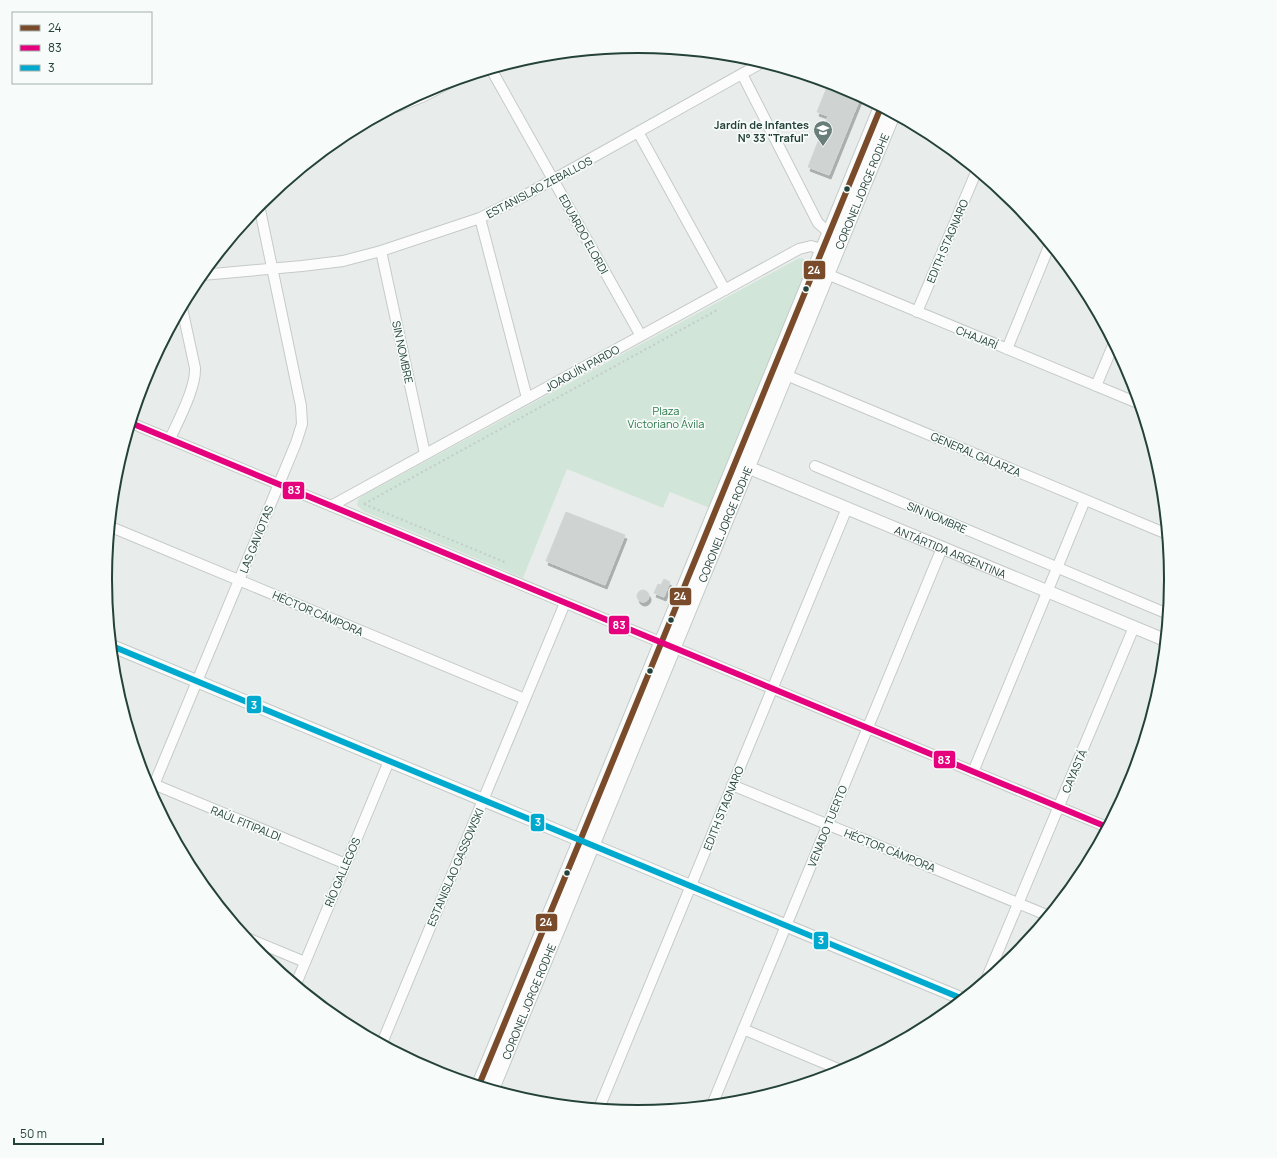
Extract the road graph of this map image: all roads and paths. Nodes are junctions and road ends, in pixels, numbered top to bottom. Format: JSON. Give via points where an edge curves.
{"nodes":[{"id":1,"x":755,"y":66,"type":"edge"},
{"id":2,"x":494,"y":74,"type":"edge"},
{"id":3,"x":742,"y":74,"type":"junction"},
{"id":4,"x":879,"y":111,"type":"edge"},
{"id":5,"x":891,"y":118,"type":"edge"},
{"id":6,"x":638,"y":132,"type":"junction"},
{"id":7,"x":974,"y":175,"type":"edge"},
{"id":8,"x":554,"y":180,"type":"junction"},
{"id":9,"x":261,"y":214,"type":"edge"},
{"id":10,"x":480,"y":218,"type":"junction"},
{"id":11,"x":836,"y":235,"type":"junction"},
{"id":12,"x":1048,"y":249,"type":"edge"},
{"id":13,"x":381,"y":251,"type":"junction"},
{"id":14,"x":829,"y":251,"type":"junction"},
{"id":15,"x":272,"y":269,"type":"junction"},
{"id":16,"x":821,"y":272,"type":"junction"},
{"id":17,"x":210,"y":274,"type":"edge"},
{"id":18,"x":725,"y":290,"type":"junction"},
{"id":19,"x":719,"y":309,"type":"dead end"},
{"id":20,"x":918,"y":312,"type":"junction"},
{"id":21,"x":184,"y":315,"type":"edge"},
{"id":22,"x":641,"y":336,"type":"junction"},
{"id":23,"x":1007,"y":349,"type":"junction"},
{"id":24,"x":1111,"y":349,"type":"edge"},
{"id":25,"x":786,"y":375,"type":"junction"},
{"id":26,"x":1096,"y":386,"type":"junction"},
{"id":27,"x":527,"y":398,"type":"junction"},
{"id":28,"x":1133,"y":401,"type":"edge"},
{"id":29,"x":136,"y":425,"type":"edge"},
{"id":30,"x":170,"y":439,"type":"junction"},
{"id":31,"x":425,"y":454,"type":"junction"},
{"id":32,"x":742,"y":465,"type":"junction"},
{"id":33,"x":815,"y":466,"type":"dead end"},
{"id":34,"x":279,"y":484,"type":"junction"},
{"id":35,"x":1085,"y":500,"type":"junction"},
{"id":36,"x":330,"y":506,"type":"junction"},
{"id":37,"x":847,"y":508,"type":"junction"},
{"id":38,"x":115,"y":529,"type":"edge"},
{"id":39,"x":1162,"y":532,"type":"edge"},
{"id":40,"x":942,"y":548,"type":"junction"},
{"id":41,"x":506,"y":563,"type":"dead end"},
{"id":42,"x":1058,"y":568,"type":"junction"},
{"id":43,"x":239,"y":580,"type":"junction"},
{"id":44,"x":1048,"y":592,"type":"junction"},
{"id":45,"x":566,"y":603,"type":"junction"},
{"id":46,"x":1163,"y":612,"type":"edge"},
{"id":47,"x":1134,"y":627,"type":"junction"},
{"id":48,"x":1161,"y":638,"type":"edge"},
{"id":49,"x":667,"y":645,"type":"junction"},
{"id":50,"x":117,"y":648,"type":"edge"},
{"id":51,"x":197,"y":681,"type":"junction"},
{"id":52,"x":773,"y":689,"type":"junction"},
{"id":53,"x":525,"y":699,"type":"junction"},
{"id":54,"x":868,"y":728,"type":"junction"},
{"id":55,"x":389,"y":761,"type":"junction"},
{"id":56,"x":973,"y":772,"type":"junction"},
{"id":57,"x":153,"y":780,"type":"edge"},
{"id":58,"x":732,"y":785,"type":"junction"},
{"id":59,"x":157,"y":789,"type":"edge"},
{"id":60,"x":483,"y":800,"type":"junction"},
{"id":61,"x":1059,"y":807,"type":"junction"},
{"id":62,"x":828,"y":824,"type":"junction"},
{"id":63,"x":1103,"y":825,"type":"edge"},
{"id":64,"x":586,"y":843,"type":"junction"},
{"id":65,"x":346,"y":864,"type":"junction"},
{"id":66,"x":691,"y":886,"type":"junction"},
{"id":67,"x":1018,"y":903,"type":"junction"},
{"id":68,"x":1044,"y":914,"type":"edge"},
{"id":69,"x":786,"y":926,"type":"junction"},
{"id":70,"x":259,"y":943,"type":"edge"},
{"id":71,"x":305,"y":962,"type":"junction"},
{"id":72,"x":991,"y":969,"type":"edge"},
{"id":73,"x":298,"y":979,"type":"edge"},
{"id":74,"x":958,"y":997,"type":"edge"},
{"id":75,"x":743,"y":1029,"type":"junction"},
{"id":76,"x":384,"y":1039,"type":"edge"},
{"id":77,"x":834,"y":1067,"type":"edge"},
{"id":78,"x":481,"y":1081,"type":"edge"},
{"id":79,"x":494,"y":1084,"type":"edge"},
{"id":80,"x":714,"y":1099,"type":"edge"},
{"id":81,"x":601,"y":1104,"type":"edge"}],
"edges":[{"from":1,"to":3,"type":"street","name":"ESTANISLAO ZEBALLOS"},
{"from":2,"to":8,"type":"street","name":"EDUARDO ELORDI"},
{"from":3,"to":6,"type":"street","name":"ESTANISLAO ZEBALLOS"},
{"from":3,"to":11,"type":"street","via":[[817,220],[823,228]]},
{"from":4,"to":11,"type":"main road","name":"CORONEL JORGE RODHE"},
{"from":5,"to":11,"type":"main road","name":"CORONEL JORGE RODHE"},
{"from":6,"to":8,"type":"street","name":"ESTANISLAO ZEBALLOS"},
{"from":6,"to":18,"type":"street"},
{"from":7,"to":20,"type":"street","name":"EDITH STAGNARO"},
{"from":8,"to":10,"type":"street","name":"ESTANISLAO ZEBALLOS"},
{"from":8,"to":22,"type":"street","name":"EDUARDO ELORDI"},
{"from":9,"to":15,"type":"street","name":"LAS GAVIOTAS"},
{"from":10,"to":13,"type":"street","name":"ESTANISLAO ZEBALLOS"},
{"from":10,"to":27,"type":"street"},
{"from":11,"to":14,"type":"main road","name":"CORONEL JORGE RODHE"},
{"from":12,"to":23,"type":"street"},
{"from":13,"to":15,"type":"street","name":"ESTANISLAO ZEBALLOS","via":[[343,261]]},
{"from":13,"to":31,"type":"street","name":"SIN NOMBRE"},
{"from":14,"to":16,"type":"main road","name":"CORONEL JORGE RODHE"},
{"from":14,"to":18,"type":"street","name":"JOAQUÍN PARDO","via":[[811,246],[799,249]]},
{"from":15,"to":17,"type":"street","name":"ESTANISLAO ZEBALLOS"},
{"from":15,"to":34,"type":"street","name":"LAS GAVIOTAS","via":[[302,415],[299,433]]},
{"from":16,"to":20,"type":"street","name":"CHAJARÍ"},
{"from":16,"to":25,"type":"main road","name":"CORONEL JORGE RODHE"},
{"from":16,"to":32,"type":"main road","name":"CORONEL JORGE RODHE"},
{"from":18,"to":22,"type":"street","name":"JOAQUÍN PARDO"},
{"from":19,"to":41,"type":"path","via":[[364,504]]},
{"from":20,"to":23,"type":"street","name":"CHAJARÍ"},
{"from":21,"to":30,"type":"street","via":[[195,375]]},
{"from":22,"to":27,"type":"street","name":"JOAQUÍN PARDO"},
{"from":23,"to":26,"type":"street","name":"CHAJARÍ"},
{"from":24,"to":26,"type":"street"},
{"from":25,"to":32,"type":"main road","name":"CORONEL JORGE RODHE"},
{"from":25,"to":35,"type":"street","name":"GENERAL GALARZA"},
{"from":26,"to":28,"type":"street","name":"CHAJARÍ"},
{"from":27,"to":31,"type":"street","name":"JOAQUÍN PARDO"},
{"from":29,"to":30,"type":"street"},
{"from":30,"to":34,"type":"street"},
{"from":31,"to":36,"type":"street","name":"JOAQUÍN PARDO"},
{"from":32,"to":37,"type":"street","name":"ANTÁRTIDA ARGENTINA"},
{"from":32,"to":49,"type":"main road","name":"CORONEL JORGE RODHE"},
{"from":33,"to":42,"type":"street","name":"SIN NOMBRE"},
{"from":34,"to":36,"type":"street"},
{"from":34,"to":43,"type":"street","name":"LAS GAVIOTAS"},
{"from":35,"to":39,"type":"street","name":"GENERAL GALARZA"},
{"from":35,"to":42,"type":"street"},
{"from":36,"to":45,"type":"street"},
{"from":37,"to":40,"type":"street","name":"ANTÁRTIDA ARGENTINA"},
{"from":37,"to":52,"type":"street","name":"EDITH STAGNARO"},
{"from":38,"to":43,"type":"street","name":"HÉCTOR CÁMPORA"},
{"from":40,"to":44,"type":"street","name":"ANTÁRTIDA ARGENTINA"},
{"from":40,"to":54,"type":"street","name":"VENADO TUERTO"},
{"from":42,"to":44,"type":"street"},
{"from":42,"to":46,"type":"street","name":"SIN NOMBRE"},
{"from":43,"to":51,"type":"street","name":"LAS GAVIOTAS"},
{"from":43,"to":53,"type":"street","name":"HÉCTOR CÁMPORA"},
{"from":44,"to":47,"type":"street","name":"ANTÁRTIDA ARGENTINA"},
{"from":44,"to":56,"type":"street"},
{"from":45,"to":49,"type":"street"},
{"from":45,"to":53,"type":"street","name":"ESTANISLAO GASSOWSKI"},
{"from":47,"to":48,"type":"street","name":"ANTÁRTIDA ARGENTINA"},
{"from":47,"to":61,"type":"street","name":"CAYASTÁ"},
{"from":49,"to":52,"type":"street"},
{"from":49,"to":64,"type":"main road","name":"CORONEL JORGE RODHE"},
{"from":50,"to":51,"type":"street"},
{"from":51,"to":55,"type":"street"},
{"from":51,"to":57,"type":"street","name":"LAS GAVIOTAS"},
{"from":52,"to":54,"type":"street"},
{"from":52,"to":58,"type":"street","name":"EDITH STAGNARO"},
{"from":53,"to":60,"type":"street","name":"ESTANISLAO GASSOWSKI"},
{"from":54,"to":56,"type":"street"},
{"from":54,"to":62,"type":"street","name":"VENADO TUERTO"},
{"from":55,"to":60,"type":"street"},
{"from":55,"to":65,"type":"street","name":"RÍO GALLEGOS"},
{"from":56,"to":61,"type":"street"},
{"from":58,"to":62,"type":"street","name":"HÉCTOR CÁMPORA"},
{"from":58,"to":66,"type":"street","name":"EDITH STAGNARO"},
{"from":59,"to":65,"type":"street","name":"RAÚL FITIPALDI"},
{"from":60,"to":64,"type":"street"},
{"from":60,"to":76,"type":"street","name":"ESTANISLAO GASSOWSKI"},
{"from":61,"to":63,"type":"street"},
{"from":61,"to":67,"type":"street","name":"CAYASTÁ"},
{"from":62,"to":67,"type":"street","name":"HÉCTOR CÁMPORA"},
{"from":62,"to":69,"type":"street","name":"VENADO TUERTO"},
{"from":64,"to":66,"type":"street"},
{"from":64,"to":78,"type":"main road","name":"CORONEL JORGE RODHE"},
{"from":64,"to":79,"type":"main road","name":"CORONEL JORGE RODHE"},
{"from":65,"to":71,"type":"street","name":"RÍO GALLEGOS"},
{"from":66,"to":69,"type":"street"},
{"from":66,"to":81,"type":"street","name":"EDITH STAGNARO"},
{"from":67,"to":68,"type":"street","name":"HÉCTOR CÁMPORA"},
{"from":67,"to":72,"type":"street","name":"CAYASTÁ"},
{"from":69,"to":74,"type":"street"},
{"from":69,"to":75,"type":"street","name":"VENADO TUERTO"},
{"from":70,"to":71,"type":"street"},
{"from":71,"to":73,"type":"street","name":"RÍO GALLEGOS"},
{"from":75,"to":77,"type":"street"},
{"from":75,"to":80,"type":"street","name":"VENADO TUERTO"}]}
